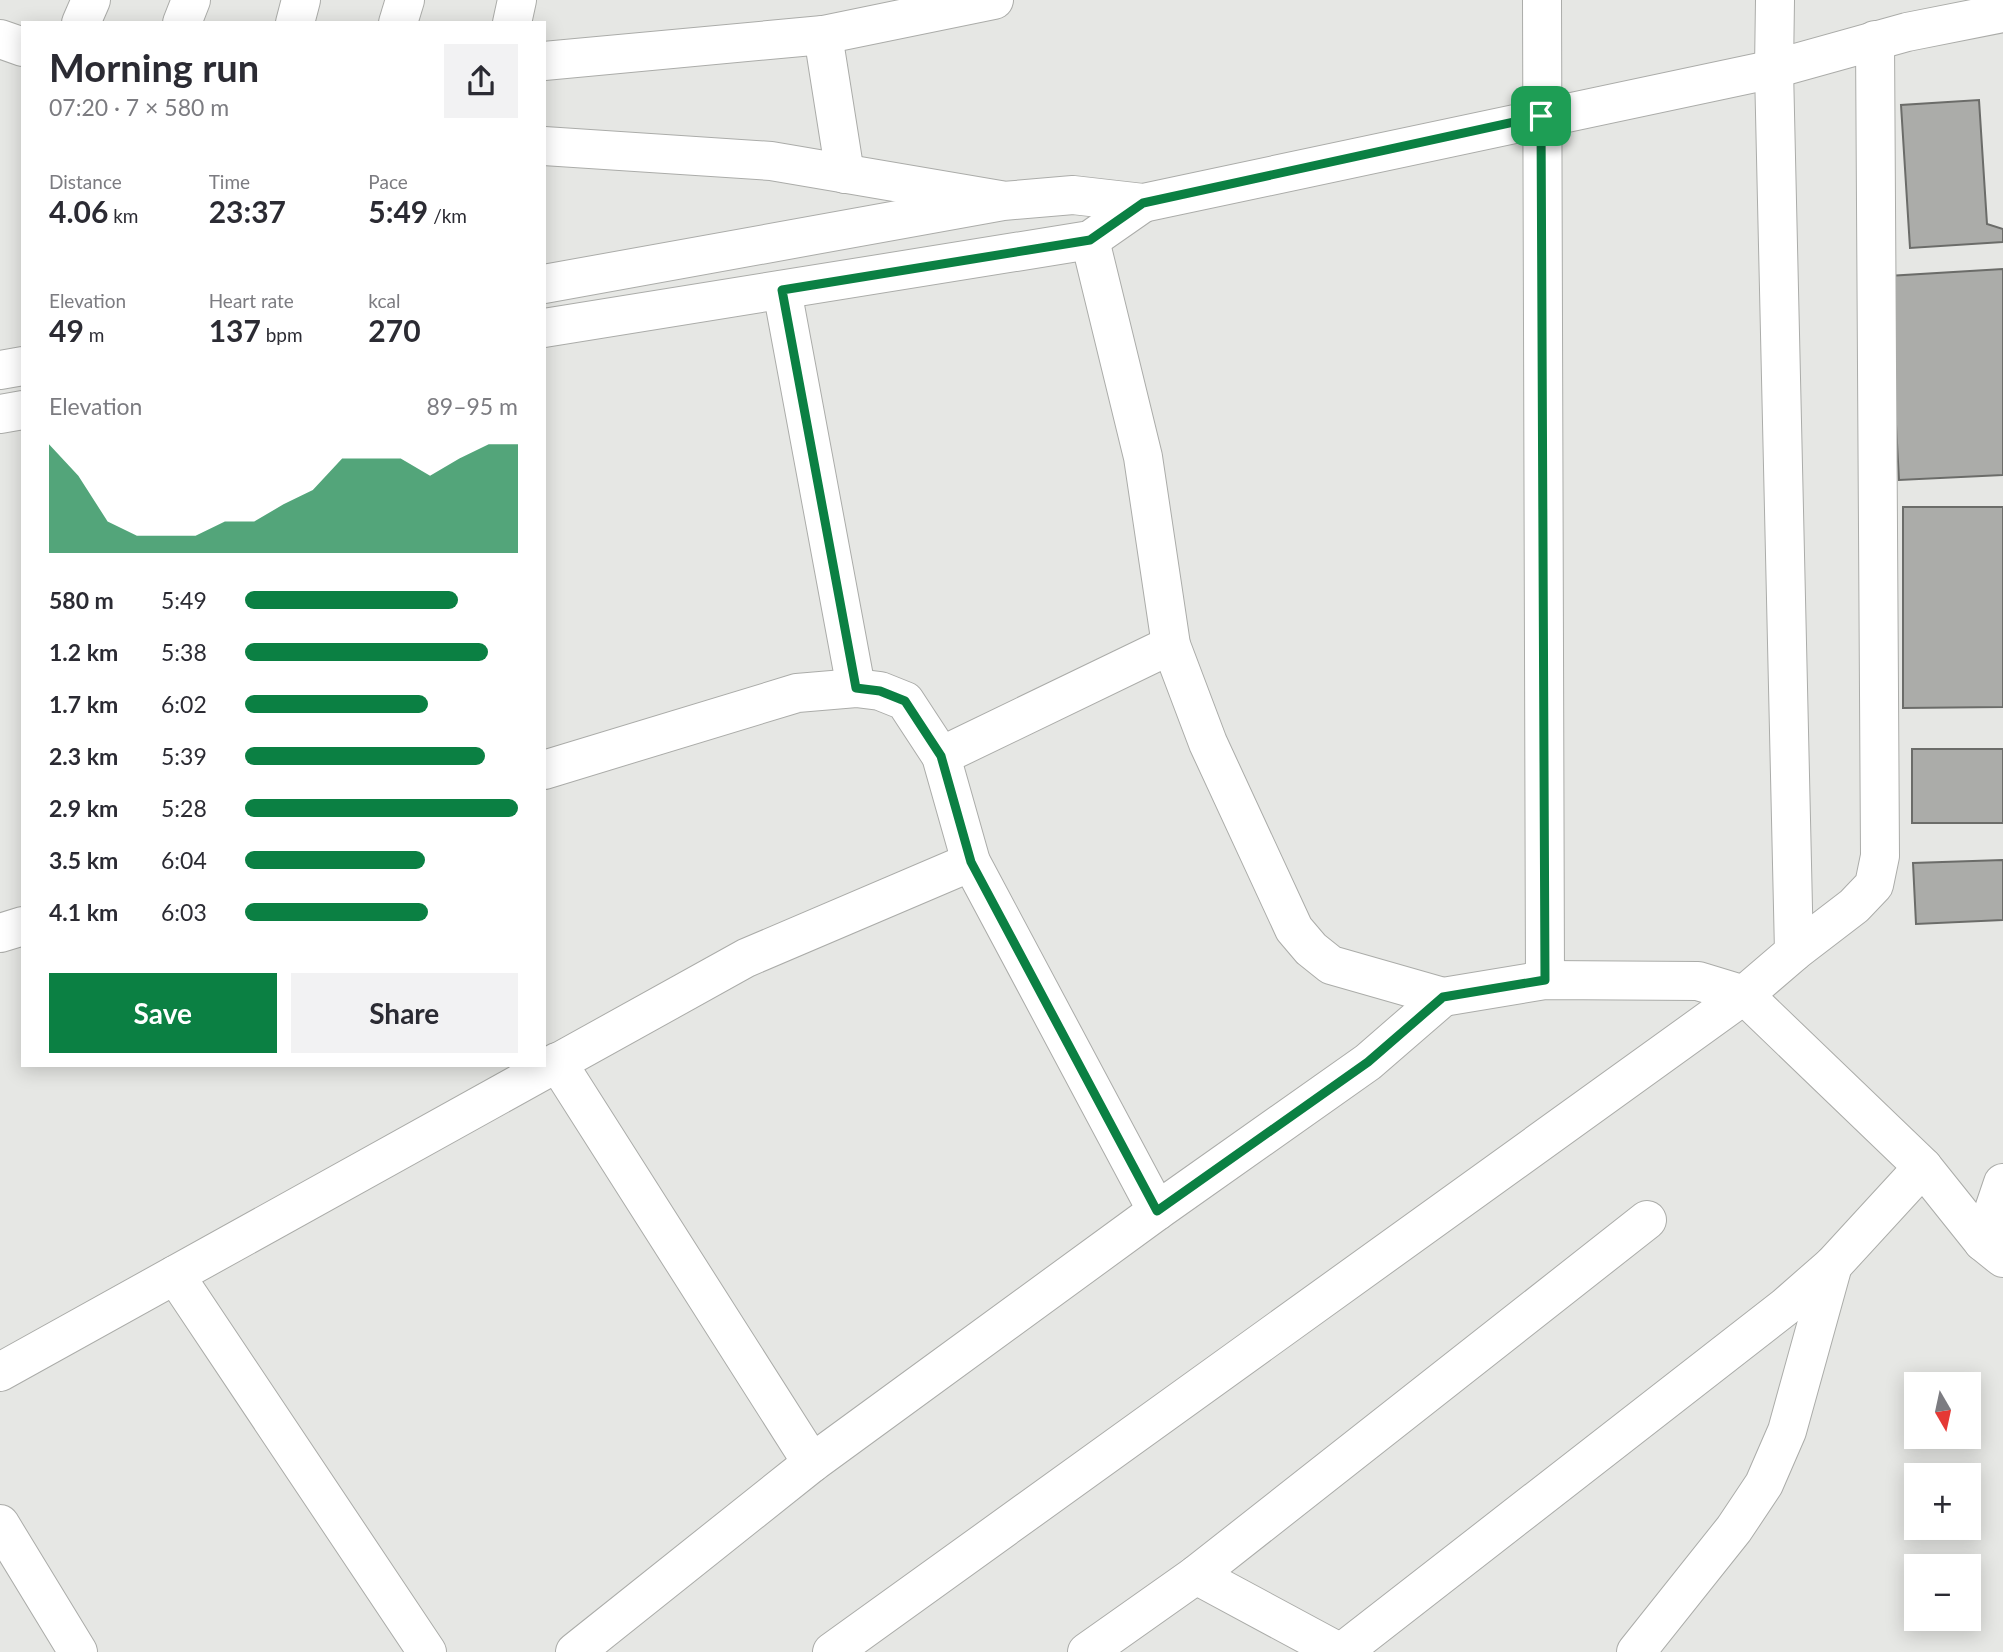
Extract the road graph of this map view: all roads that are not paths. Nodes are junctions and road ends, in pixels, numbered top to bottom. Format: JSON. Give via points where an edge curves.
{"nodes":[{"id":1,"x":91,"y":0,"type":"edge"},
{"id":2,"x":191,"y":0,"type":"edge"},
{"id":3,"x":301,"y":0,"type":"edge"},
{"id":4,"x":405,"y":0,"type":"edge"},
{"id":5,"x":517,"y":0,"type":"edge"},
{"id":6,"x":994,"y":0,"type":"edge"},
{"id":7,"x":1542,"y":0,"type":"edge"},
{"id":8,"x":1775,"y":0,"type":"edge"},
{"id":9,"x":1997,"y":10,"type":"edge"},
{"id":10,"x":82,"y":21,"type":"edge"},
{"id":11,"x":183,"y":21,"type":"edge"},
{"id":12,"x":296,"y":21,"type":"edge"},
{"id":13,"x":399,"y":21,"type":"edge"},
{"id":14,"x":512,"y":21,"type":"edge"},
{"id":15,"x":823,"y":34,"type":"junction"},
{"id":16,"x":0,"y":40,"type":"edge"},
{"id":17,"x":1875,"y":40,"type":"junction"},
{"id":18,"x":21,"y":46,"type":"edge"},
{"id":19,"x":546,"y":61,"type":"edge"},
{"id":20,"x":1774,"y":69,"type":"junction"},
{"id":21,"x":1541,"y":116,"type":"junction"},
{"id":22,"x":546,"y":146,"type":"edge"},
{"id":23,"x":845,"y":174,"type":"junction"},
{"id":24,"x":1003,"y":201,"type":"junction"},
{"id":25,"x":1143,"y":203,"type":"junction"},
{"id":26,"x":1090,"y":240,"type":"junction"},
{"id":27,"x":546,"y":284,"type":"edge"},
{"id":28,"x":782,"y":290,"type":"junction"},
{"id":29,"x":546,"y":328,"type":"edge"},
{"id":30,"x":21,"y":366,"type":"edge"},
{"id":31,"x":0,"y":370,"type":"edge"},
{"id":32,"x":21,"y":410,"type":"edge"},
{"id":33,"x":0,"y":414,"type":"edge"},
{"id":34,"x":1171,"y":645,"type":"junction"},
{"id":35,"x":856,"y":688,"type":"junction"},
{"id":36,"x":941,"y":756,"type":"junction"},
{"id":37,"x":546,"y":768,"type":"edge"},
{"id":38,"x":971,"y":862,"type":"junction"},
{"id":39,"x":21,"y":927,"type":"edge"},
{"id":40,"x":0,"y":933,"type":"edge"},
{"id":41,"x":1794,"y":952,"type":"junction"},
{"id":42,"x":1545,"y":980,"type":"junction"},
{"id":43,"x":1744,"y":995,"type":"junction"},
{"id":44,"x":1443,"y":997,"type":"junction"},
{"id":45,"x":557,"y":1062,"type":"junction"},
{"id":46,"x":1923,"y":1167,"type":"junction"},
{"id":47,"x":2003,"y":1182,"type":"edge"},
{"id":48,"x":1157,"y":1211,"type":"junction"},
{"id":49,"x":1647,"y":1220,"type":"dead end"},
{"id":50,"x":1993,"y":1250,"type":"edge"},
{"id":51,"x":1833,"y":1265,"type":"junction"},
{"id":52,"x":175,"y":1275,"type":"junction"},
{"id":53,"x":0,"y":1373,"type":"edge"},
{"id":54,"x":812,"y":1463,"type":"junction"},
{"id":55,"x":0,"y":1524,"type":"edge"},
{"id":56,"x":1196,"y":1575,"type":"junction"},
{"id":57,"x":1325,"y":1649,"type":"edge"},
{"id":58,"x":78,"y":1652,"type":"edge"},
{"id":59,"x":427,"y":1652,"type":"edge"},
{"id":60,"x":575,"y":1652,"type":"edge"},
{"id":61,"x":832,"y":1652,"type":"edge"},
{"id":62,"x":1087,"y":1652,"type":"edge"},
{"id":63,"x":1636,"y":1652,"type":"edge"}],
"edges":[{"from":1,"to":10,"type":"street"},
{"from":2,"to":11,"type":"street"},
{"from":3,"to":12,"type":"street"},
{"from":4,"to":13,"type":"street"},
{"from":5,"to":14,"type":"street"},
{"from":6,"to":15,"type":"street"},
{"from":7,"to":21,"type":"street"},
{"from":8,"to":20,"type":"street"},
{"from":9,"to":17,"type":"street"},
{"from":15,"to":19,"type":"street"},
{"from":15,"to":23,"type":"street"},
{"from":16,"to":18,"type":"street"},
{"from":17,"to":20,"type":"street"},
{"from":17,"to":41,"type":"street","via":[[1880,856],[1874,885]]},
{"from":20,"to":21,"type":"street"},
{"from":20,"to":41,"type":"street"},
{"from":21,"to":25,"type":"street"},
{"from":21,"to":42,"type":"street"},
{"from":22,"to":23,"type":"street","via":[[772,161]]},
{"from":23,"to":24,"type":"street"},
{"from":24,"to":25,"type":"street","via":[[1073,195]]},
{"from":24,"to":27,"type":"street"},
{"from":25,"to":26,"type":"street"},
{"from":26,"to":28,"type":"street"},
{"from":26,"to":34,"type":"street","via":[[1143,457]]},
{"from":28,"to":29,"type":"street"},
{"from":28,"to":35,"type":"street"},
{"from":30,"to":31,"type":"street"},
{"from":32,"to":33,"type":"street"},
{"from":34,"to":36,"type":"street"},
{"from":34,"to":44,"type":"street","via":[[1208,743],[1294,929],[1331,965]]},
{"from":35,"to":36,"type":"street","via":[[905,701]]},
{"from":35,"to":37,"type":"street","via":[[797,694]]},
{"from":36,"to":38,"type":"street"},
{"from":38,"to":45,"type":"street","via":[[746,958]]},
{"from":38,"to":48,"type":"street"},
{"from":39,"to":40,"type":"street"},
{"from":41,"to":43,"type":"street"},
{"from":42,"to":43,"type":"street","via":[[1698,981]]},
{"from":42,"to":44,"type":"street"},
{"from":43,"to":46,"type":"street"},
{"from":43,"to":61,"type":"street"},
{"from":44,"to":48,"type":"street","via":[[1368,1062]]},
{"from":45,"to":52,"type":"street"},
{"from":45,"to":54,"type":"street"},
{"from":46,"to":50,"type":"street"},
{"from":46,"to":51,"type":"street"},
{"from":47,"to":50,"type":"street"},
{"from":48,"to":54,"type":"street"},
{"from":49,"to":56,"type":"street"},
{"from":51,"to":57,"type":"street","via":[[1785,1307]]},
{"from":51,"to":63,"type":"street","via":[[1787,1431],[1765,1484]]},
{"from":52,"to":53,"type":"street"},
{"from":52,"to":59,"type":"street"},
{"from":54,"to":60,"type":"street"},
{"from":55,"to":58,"type":"street"},
{"from":56,"to":57,"type":"street"},
{"from":56,"to":62,"type":"street"}]}
